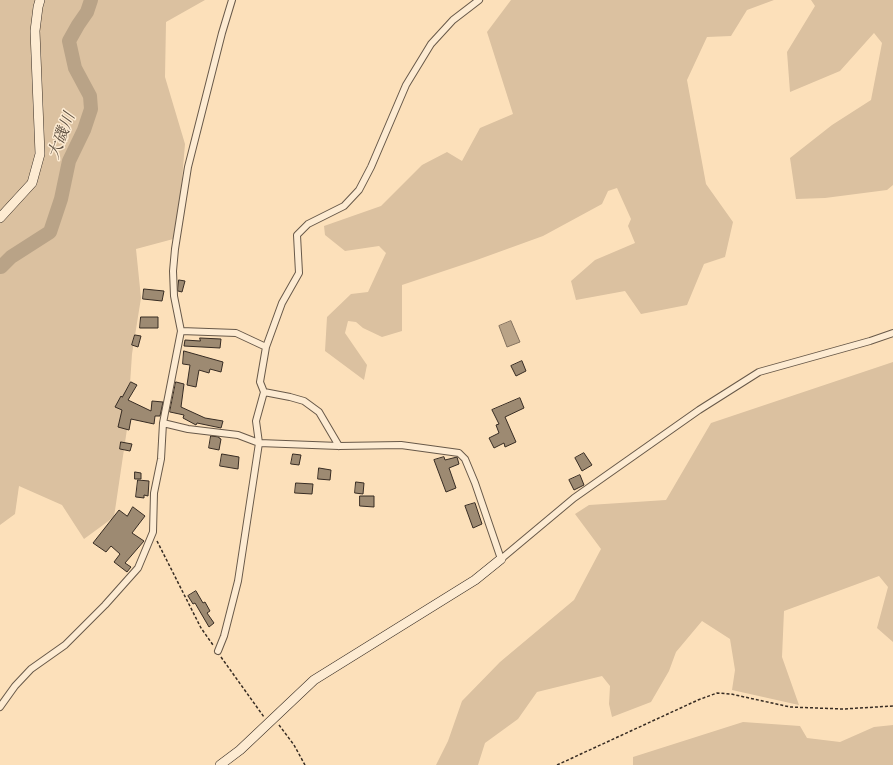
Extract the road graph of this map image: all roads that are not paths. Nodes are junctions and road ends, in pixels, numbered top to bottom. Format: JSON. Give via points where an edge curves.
{"nodes":[{"id":1,"x":40,"y":0,"type":"edge"},
{"id":2,"x":232,"y":0,"type":"edge"},
{"id":3,"x":479,"y":0,"type":"edge"},
{"id":4,"x":0,"y":218,"type":"edge"},
{"id":5,"x":181,"y":331,"type":"junction"},
{"id":6,"x":893,"y":333,"type":"edge"},
{"id":7,"x":266,"y":347,"type":"junction"},
{"id":8,"x":264,"y":392,"type":"junction"},
{"id":9,"x":163,"y":423,"type":"junction"},
{"id":10,"x":259,"y":443,"type":"junction"},
{"id":11,"x":339,"y":446,"type":"junction"},
{"id":12,"x":501,"y":558,"type":"junction"},
{"id":13,"x":218,"y":652,"type":"road end"},
{"id":14,"x":0,"y":707,"type":"edge"},
{"id":15,"x":220,"y":765,"type":"edge"}],
"edges":[{"from":1,"to":4,"type":"street","via":[[35,31],[40,154],[32,183]]},
{"from":2,"to":5,"type":"street","via":[[188,167],[176,243],[174,296]]},
{"from":3,"to":7,"type":"street","via":[[453,20],[431,44],[406,85],[359,190],[344,206],[308,224],[298,235],[299,273],[282,303]]},
{"from":5,"to":7,"type":"street","via":[[236,333]]},
{"from":5,"to":9,"type":"street"},
{"from":6,"to":12,"type":"street","via":[[753,375],[574,498]]},
{"from":7,"to":8,"type":"street","via":[[260,382]]},
{"from":8,"to":10,"type":"street","via":[[256,421]]},
{"from":8,"to":11,"type":"street","via":[[304,401],[319,412]]},
{"from":9,"to":10,"type":"street","via":[[188,430],[238,435]]},
{"from":9,"to":14,"type":"street","via":[[161,459],[154,493],[153,532],[138,568],[65,645],[31,669]]},
{"from":10,"to":11,"type":"street"},
{"from":10,"to":13,"type":"street","via":[[238,581]]},
{"from":11,"to":12,"type":"street","via":[[401,445],[458,452],[465,459],[476,483]]},
{"from":12,"to":15,"type":"street","via":[[475,580],[314,680],[240,750]]}]}
